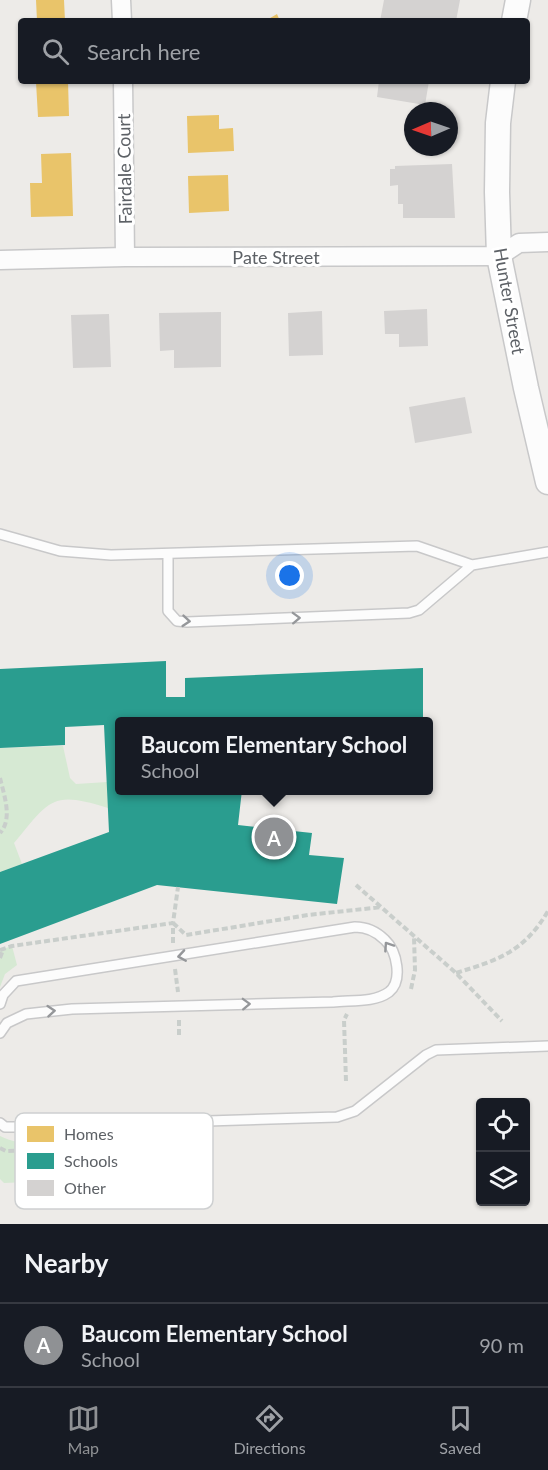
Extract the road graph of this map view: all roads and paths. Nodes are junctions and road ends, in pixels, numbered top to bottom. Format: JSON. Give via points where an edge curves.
{"nodes":[{"id":1,"x":121,"y":0,"type":"edge"},
{"id":2,"x":518,"y":0,"type":"edge"},
{"id":3,"x":122,"y":18,"type":"edge"},
{"id":4,"x":515,"y":18,"type":"edge"},
{"id":5,"x":123,"y":84,"type":"edge"},
{"id":6,"x":503,"y":84,"type":"edge"},
{"id":7,"x":548,"y":242,"type":"edge"},
{"id":8,"x":500,"y":256,"type":"junction"},
{"id":9,"x":125,"y":257,"type":"junction"},
{"id":10,"x":0,"y":260,"type":"edge"},
{"id":11,"x":548,"y":482,"type":"edge"},
{"id":12,"x":0,"y":534,"type":"edge"},
{"id":13,"x":548,"y":552,"type":"edge"},
{"id":14,"x":168,"y":554,"type":"junction"},
{"id":15,"x":472,"y":565,"type":"junction"},
{"id":16,"x":0,"y":778,"type":"edge"},
{"id":17,"x":0,"y":833,"type":"edge"},
{"id":18,"x":356,"y":885,"type":"dead end"},
{"id":19,"x":178,"y":887,"type":"dead end"},
{"id":20,"x":382,"y":907,"type":"junction"},
{"id":21,"x":548,"y":911,"type":"edge"},
{"id":22,"x":173,"y":923,"type":"junction"},
{"id":23,"x":172,"y":945,"type":"dead end"},
{"id":24,"x":2,"y":950,"type":"edge"},
{"id":25,"x":0,"y":958,"type":"edge"},
{"id":26,"x":175,"y":966,"type":"dead end"},
{"id":27,"x":456,"y":973,"type":"junction"},
{"id":28,"x":178,"y":992,"type":"dead end"},
{"id":29,"x":0,"y":1004,"type":"edge"},
{"id":30,"x":179,"y":1015,"type":"dead end"},
{"id":31,"x":502,"y":1021,"type":"dead end"},
{"id":32,"x":0,"y":1033,"type":"edge"},
{"id":33,"x":179,"y":1035,"type":"dead end"},
{"id":34,"x":548,"y":1046,"type":"edge"},
{"id":35,"x":213,"y":1121,"type":"edge"},
{"id":36,"x":0,"y":1123,"type":"edge"},
{"id":37,"x":15,"y":1127,"type":"edge"},
{"id":38,"x":0,"y":1148,"type":"edge"},
{"id":39,"x":15,"y":1151,"type":"edge"}],
"edges":[{"from":1,"to":3,"type":"street"},
{"from":2,"to":4,"type":"street"},
{"from":5,"to":9,"type":"street","name":"Fairdale Court"},
{"from":6,"to":8,"type":"street","name":"Hunter Street","via":[[498,135]]},
{"from":7,"to":8,"type":"street","name":"Pate Street","via":[[519,243]]},
{"from":8,"to":9,"type":"street","name":"Pate Street"},
{"from":8,"to":11,"type":"street","name":"Hunter Street"},
{"from":9,"to":10,"type":"street","name":"Pate Street"},
{"from":12,"to":14,"type":"lane","via":[[60,551]]},
{"from":13,"to":15,"type":"lane"},
{"from":14,"to":15,"type":"lane","via":[[417,546]]},
{"from":14,"to":15,"type":"lane","one_way":true,"via":[[168,611],[177,621],[187,622],[410,614]]},
{"from":16,"to":17,"type":"path","via":[[7,806],[5,827]]},
{"from":18,"to":20,"type":"path"},
{"from":19,"to":22,"type":"path"},
{"from":20,"to":22,"type":"path","via":[[186,935]]},
{"from":20,"to":27,"type":"path"},
{"from":21,"to":27,"type":"path","via":[[538,929],[511,952],[491,963]]},
{"from":22,"to":23,"type":"path"},
{"from":22,"to":24,"type":"path"},
{"from":24,"to":25,"type":"path"},
{"from":26,"to":28,"type":"path"},
{"from":27,"to":31,"type":"path"},
{"from":32,"to":29,"type":"lane","one_way":true,"via":[[7,1023],[26,1014],[72,1009],[377,999],[391,990],[397,964],[386,940],[366,927],[355,927],[16,981]]},
{"from":30,"to":33,"type":"path"},
{"from":34,"to":35,"type":"lane","via":[[436,1050],[355,1111],[337,1117]]},
{"from":36,"to":37,"type":"lane"},
{"from":38,"to":39,"type":"path"}]}
